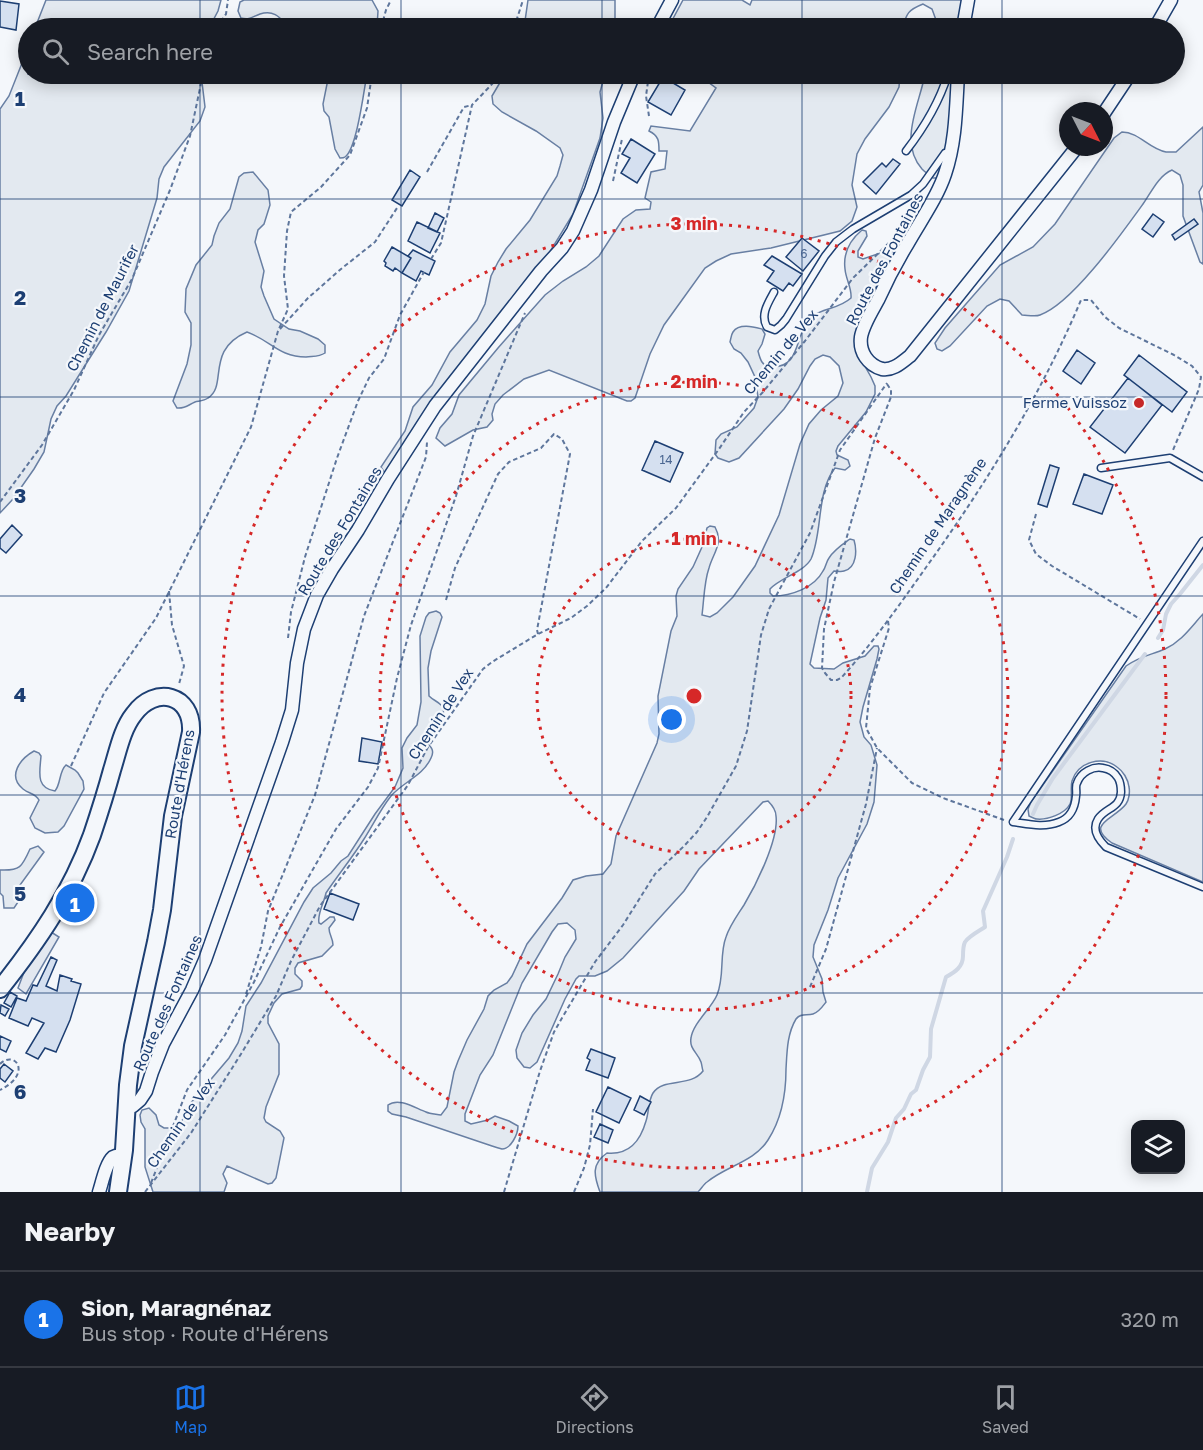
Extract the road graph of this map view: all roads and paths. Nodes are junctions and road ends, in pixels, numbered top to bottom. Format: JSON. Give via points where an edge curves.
{"nodes":[{"id":1,"x":228,"y":0,"type":"edge"},
{"id":2,"x":391,"y":0,"type":"edge"},
{"id":3,"x":523,"y":0,"type":"edge"},
{"id":4,"x":672,"y":0,"type":"edge"},
{"id":5,"x":968,"y":0,"type":"edge"},
{"id":6,"x":1172,"y":0,"type":"edge"},
{"id":7,"x":223,"y":18,"type":"edge"},
{"id":8,"x":384,"y":18,"type":"edge"},
{"id":9,"x":517,"y":18,"type":"edge"},
{"id":10,"x":662,"y":18,"type":"edge"},
{"id":11,"x":965,"y":18,"type":"edge"},
{"id":12,"x":1161,"y":18,"type":"edge"},
{"id":13,"x":201,"y":84,"type":"edge"},
{"id":14,"x":371,"y":84,"type":"edge"},
{"id":15,"x":492,"y":84,"type":"edge"},
{"id":16,"x":630,"y":84,"type":"edge"},
{"id":17,"x":648,"y":84,"type":"edge"},
{"id":18,"x":944,"y":84,"type":"edge"},
{"id":19,"x":958,"y":84,"type":"edge"},
{"id":20,"x":1123,"y":84,"type":"edge"},
{"id":21,"x":1111,"y":102,"type":"edge"},
{"id":22,"x":472,"y":105,"type":"junction"},
{"id":23,"x":649,"y":116,"type":"dead end"},
{"id":24,"x":906,"y":150,"type":"dead end"},
{"id":25,"x":951,"y":152,"type":"junction"},
{"id":26,"x":1070,"y":156,"type":"edge"},
{"id":27,"x":427,"y":172,"type":"dead end"},
{"id":28,"x":397,"y":208,"type":"dead end"},
{"id":29,"x":899,"y":233,"type":"dead end"},
{"id":30,"x":431,"y":259,"type":"dead end"},
{"id":31,"x":424,"y":272,"type":"dead end"},
{"id":32,"x":531,"y":285,"type":"junction"},
{"id":33,"x":774,"y":292,"type":"dead end"},
{"id":34,"x":278,"y":331,"type":"junction"},
{"id":35,"x":890,"y":369,"type":"junction"},
{"id":36,"x":887,"y":384,"type":"junction"},
{"id":37,"x":428,"y":417,"type":"junction"},
{"id":38,"x":1170,"y":458,"type":"junction"},
{"id":39,"x":1101,"y":468,"type":"dead end"},
{"id":40,"x":1203,"y":477,"type":"edge"},
{"id":41,"x":0,"y":502,"type":"edge"},
{"id":42,"x":1036,"y":514,"type":"dead end"},
{"id":43,"x":1203,"y":541,"type":"edge"},
{"id":44,"x":169,"y":591,"type":"junction"},
{"id":45,"x":446,"y":600,"type":"dead end"},
{"id":46,"x":888,"y":621,"type":"junction"},
{"id":47,"x":1147,"y":624,"type":"junction"},
{"id":48,"x":538,"y":634,"type":"junction"},
{"id":49,"x":288,"y":640,"type":"dead end"},
{"id":50,"x":175,"y":699,"type":"junction"},
{"id":51,"x":877,"y":748,"type":"junction"},
{"id":52,"x":71,"y":766,"type":"dead end"},
{"id":53,"x":1013,"y":822,"type":"junction"},
{"id":54,"x":1203,"y":888,"type":"edge"},
{"id":55,"x":810,"y":987,"type":"dead end"},
{"id":56,"x":0,"y":988,"type":"edge"},
{"id":57,"x":244,"y":1000,"type":"junction"},
{"id":58,"x":0,"y":1064,"type":"edge"},
{"id":59,"x":0,"y":1089,"type":"edge"},
{"id":60,"x":127,"y":1108,"type":"junction"},
{"id":61,"x":593,"y":1109,"type":"dead end"},
{"id":62,"x":123,"y":1156,"type":"junction"},
{"id":63,"x":151,"y":1184,"type":"junction"},
{"id":64,"x":99,"y":1192,"type":"edge"},
{"id":65,"x":118,"y":1192,"type":"edge"},
{"id":66,"x":145,"y":1192,"type":"edge"},
{"id":67,"x":504,"y":1192,"type":"edge"},
{"id":68,"x":574,"y":1192,"type":"edge"}],
"edges":[{"from":1,"to":7,"type":"path"},
{"from":2,"to":8,"type":"path"},
{"from":3,"to":9,"type":"path"},
{"from":4,"to":10,"type":"street"},
{"from":5,"to":11,"type":"street"},
{"from":6,"to":12,"type":"street"},
{"from":13,"to":41,"type":"path","name":"Chemin de Maurifer","via":[[190,136],[132,279],[42,445]]},
{"from":14,"to":34,"type":"path","via":[[367,108],[350,155],[291,212],[284,276],[288,309]]},
{"from":15,"to":22,"type":"path"},
{"from":16,"to":32,"type":"street","name":"Route des Fontaines","via":[[573,231]]},
{"from":17,"to":23,"type":"path"},
{"from":18,"to":24,"type":"lane"},
{"from":19,"to":25,"type":"street","name":"Route des Fontaines"},
{"from":20,"to":21,"type":"street"},
{"from":22,"to":27,"type":"path","via":[[464,107]]},
{"from":22,"to":30,"type":"path","via":[[441,243]]},
{"from":25,"to":33,"type":"lane","via":[[943,154],[911,195],[836,242],[786,319],[771,330],[763,319]]},
{"from":25,"to":35,"type":"street","name":"Route des Fontaines","via":[[937,192],[886,282],[861,337],[867,360]]},
{"from":26,"to":35,"type":"street","via":[[916,348]]},
{"from":28,"to":34,"type":"path","via":[[375,242],[316,291]]},
{"from":29,"to":48,"type":"path","name":"Chemin de Vex","via":[[853,278],[744,412],[676,508],[642,541],[606,588],[571,618]]},
{"from":31,"to":49,"type":"path","via":[[400,315],[384,359],[358,400],[304,557]]},
{"from":32,"to":37,"type":"street","name":"Route des Fontaines"},
{"from":32,"to":57,"type":"path","via":[[521,324],[473,436],[411,625],[378,768],[336,829]]},
{"from":34,"to":44,"type":"path","via":[[250,427]]},
{"from":35,"to":36,"type":"path"},
{"from":36,"to":46,"type":"path","name":"Chemin de Maragnène","via":[[891,397],[869,460],[824,629],[822,668],[828,678],[840,678]]},
{"from":36,"to":67,"type":"path","via":[[840,450],[810,533],[769,609],[757,656],[747,731],[736,766],[697,832],[655,874],[595,962],[554,1032]]},
{"from":37,"to":57,"type":"path","via":[[426,457],[364,616],[315,795],[268,911]]},
{"from":37,"to":60,"type":"street","name":"Route des Fontaines","via":[[317,595],[304,629],[282,742],[205,960],[163,1044],[146,1090],[134,1106]]},
{"from":38,"to":39,"type":"lane"},
{"from":38,"to":40,"type":"lane"},
{"from":38,"to":46,"type":"path","name":"Chemin de Maragnène","via":[[1201,377],[1174,355],[1119,328],[1092,300],[1081,300],[1028,410],[949,535]]},
{"from":42,"to":47,"type":"path","via":[[1029,540],[1036,554]]},
{"from":43,"to":47,"type":"lane"},
{"from":44,"to":50,"type":"path","via":[[172,625],[184,666]]},
{"from":44,"to":52,"type":"path","via":[[156,618],[105,693]]},
{"from":45,"to":48,"type":"path","via":[[455,568],[498,474],[509,462],[541,448],[554,434],[562,439],[570,454]]},
{"from":46,"to":51,"type":"path","via":[[870,688],[866,728]]},
{"from":47,"to":53,"type":"lane"},
{"from":48,"to":63,"type":"path","name":"Chemin de Vex","via":[[483,669],[447,719],[408,785],[320,906],[276,996],[241,1054],[191,1133]]},
{"from":50,"to":56,"type":"main road","via":[[152,699],[130,719],[75,877],[42,933]]},
{"from":50,"to":60,"type":"main road","name":"Route d'Hérens","via":[[188,714],[191,732],[173,816],[162,910],[135,1033]]},
{"from":51,"to":53,"type":"path","via":[[912,783]]},
{"from":51,"to":55,"type":"path","via":[[866,804],[826,949]]},
{"from":53,"to":54,"type":"lane","via":[[1040,826],[1068,817],[1077,783],[1084,773],[1105,768],[1119,780],[1120,799],[1098,819],[1098,840],[1106,847]]},
{"from":57,"to":63,"type":"path","via":[[187,1090]]},
{"from":58,"to":59,"type":"path","via":[[12,1060],[19,1073]]},
{"from":60,"to":62,"type":"main road","name":"Route d'Hérens"},
{"from":61,"to":68,"type":"path","via":[[590,1145]]},
{"from":62,"to":64,"type":"street","via":[[112,1158]]},
{"from":62,"to":65,"type":"main road","name":"Route d'Hérens"},
{"from":63,"to":66,"type":"path","name":"Chemin de Vex"}]}
